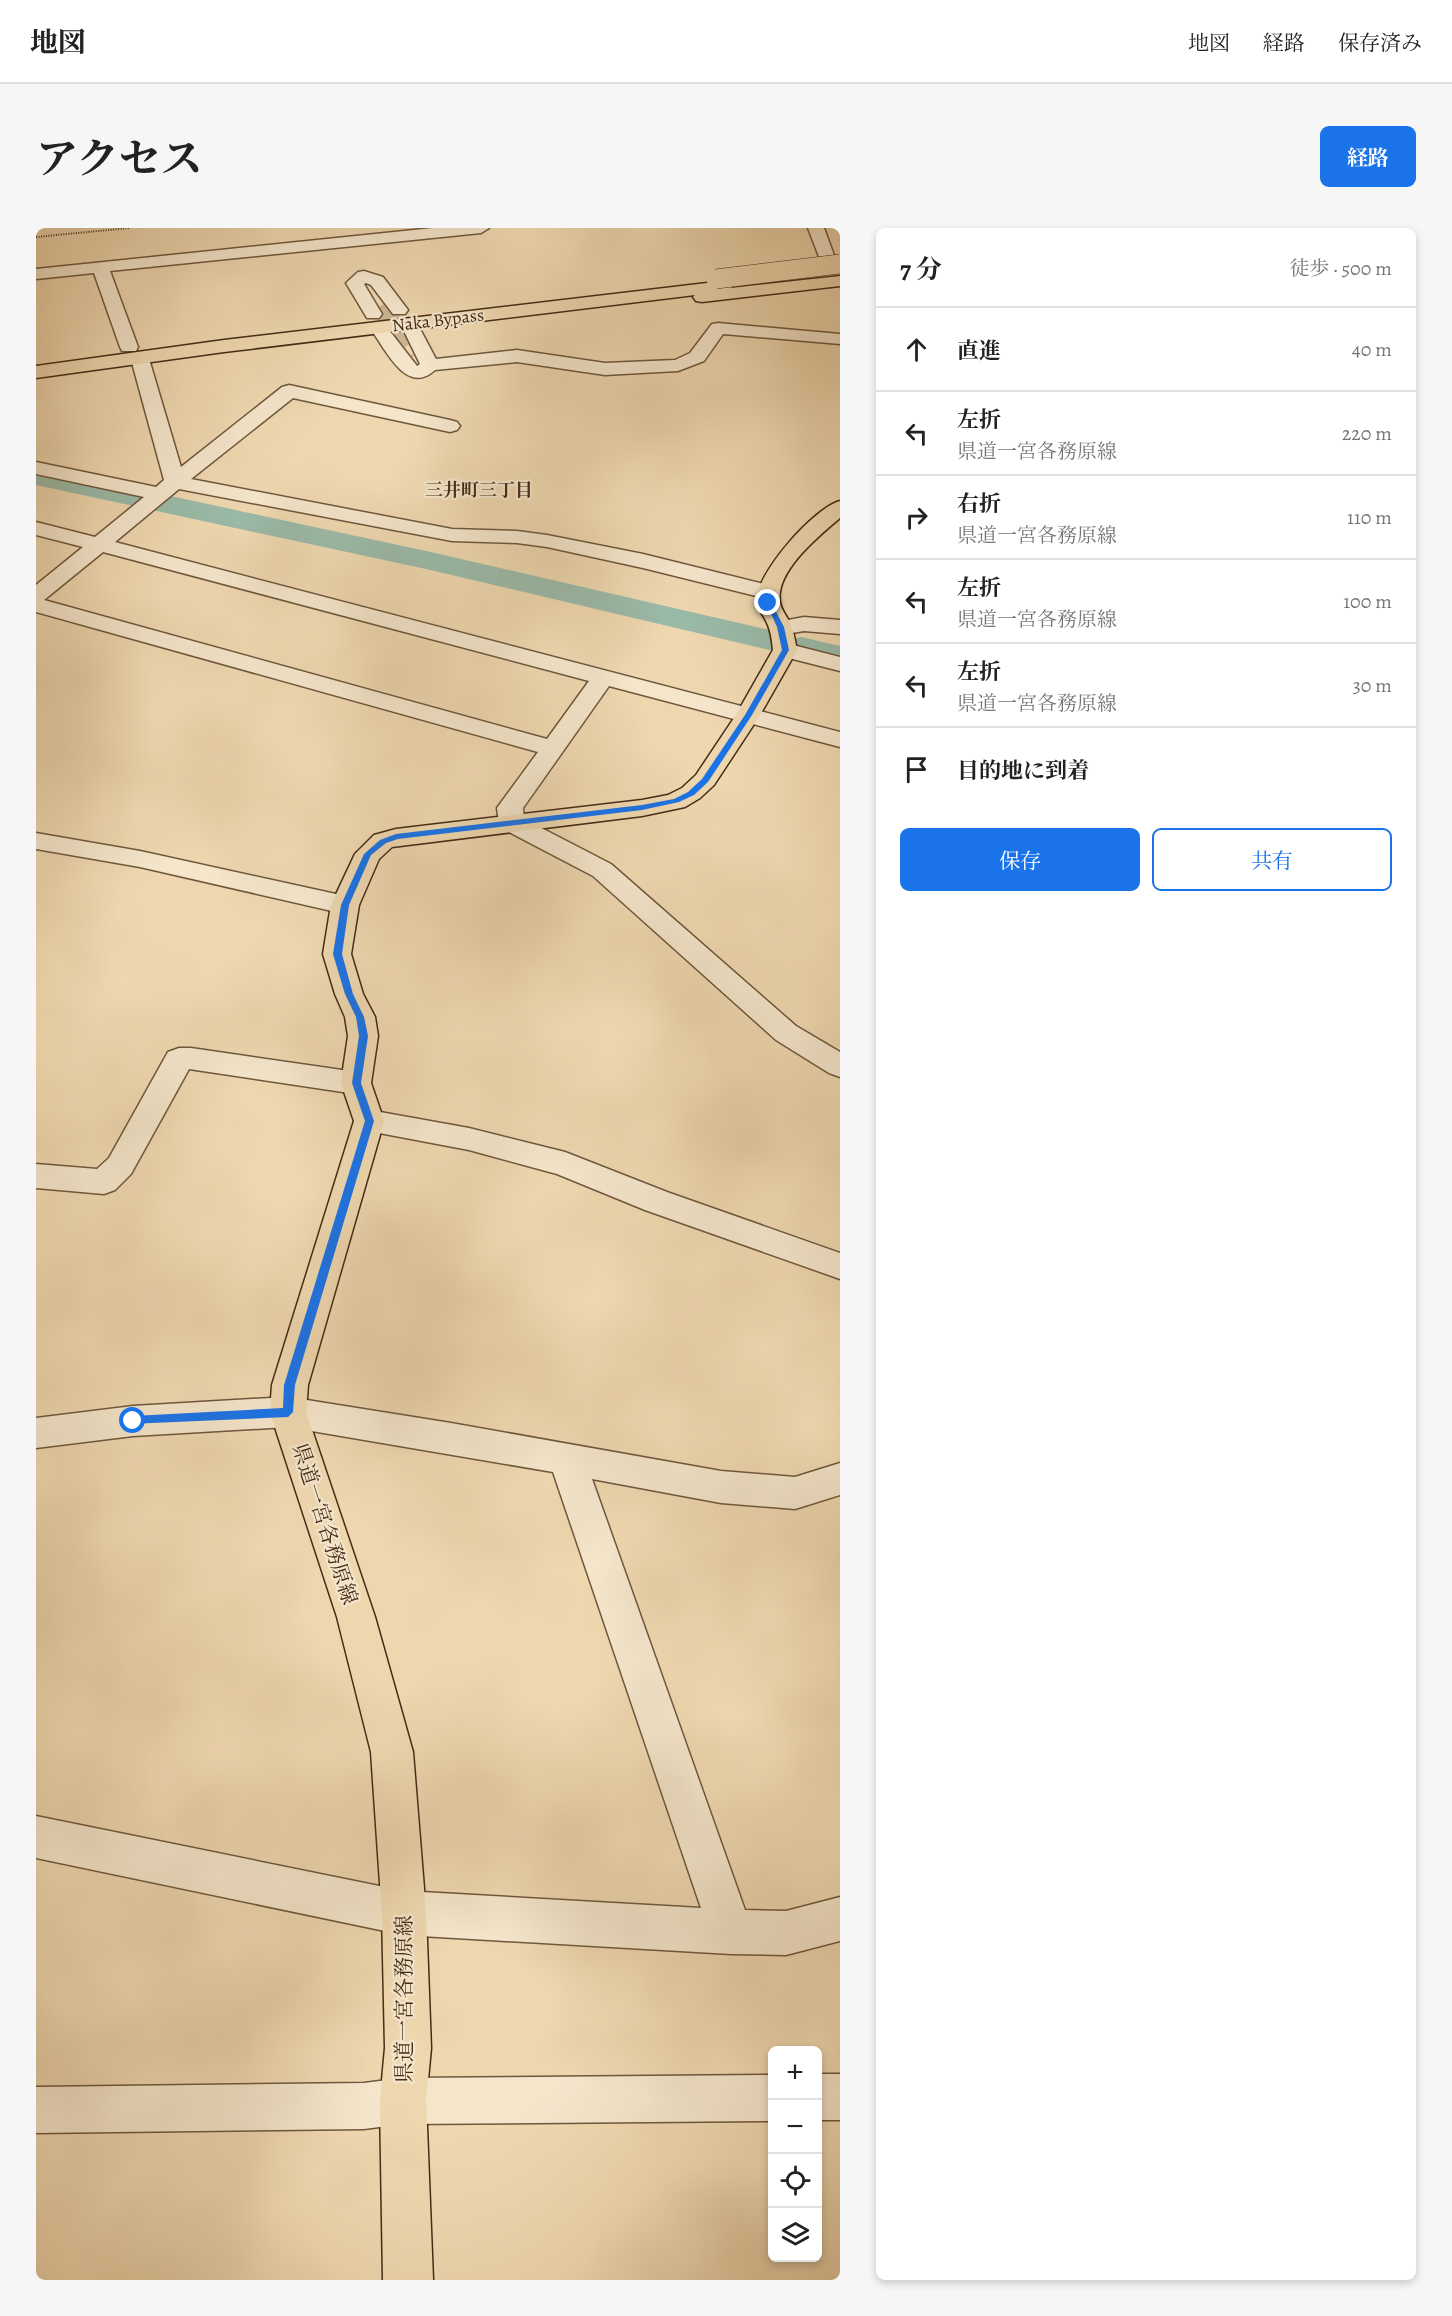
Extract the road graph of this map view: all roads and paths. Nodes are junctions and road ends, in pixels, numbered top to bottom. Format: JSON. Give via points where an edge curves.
{"nodes":[{"id":1,"x":129,"y":228,"type":"edge"},
{"id":2,"x":481,"y":228,"type":"edge"},
{"id":3,"x":816,"y":228,"type":"edge"},
{"id":4,"x":339,"y":235,"type":"edge"},
{"id":5,"x":36,"y":237,"type":"edge"},
{"id":6,"x":100,"y":267,"type":"junction"},
{"id":7,"x":838,"y":271,"type":"edge"},
{"id":8,"x":36,"y":274,"type":"edge"},
{"id":9,"x":364,"y":276,"type":"junction"},
{"id":10,"x":720,"y":283,"type":"junction"},
{"id":11,"x":385,"y":310,"type":"junction"},
{"id":12,"x":413,"y":331,"type":"junction"},
{"id":13,"x":383,"y":334,"type":"junction"},
{"id":14,"x":840,"y":339,"type":"edge"},
{"id":15,"x":155,"y":344,"type":"junction"},
{"id":16,"x":224,"y":346,"type":"junction"},
{"id":17,"x":134,"y":353,"type":"junction"},
{"id":18,"x":36,"y":356,"type":"edge"},
{"id":19,"x":421,"y":365,"type":"junction"},
{"id":20,"x":36,"y":372,"type":"edge"},
{"id":21,"x":36,"y":468,"type":"edge"},
{"id":22,"x":160,"y":495,"type":"junction"},
{"id":23,"x":840,"y":507,"type":"edge"},
{"id":24,"x":36,"y":528,"type":"edge"},
{"id":25,"x":100,"y":544,"type":"junction"},
{"id":26,"x":768,"y":592,"type":"junction"},
{"id":27,"x":36,"y":596,"type":"edge"},
{"id":28,"x":36,"y":605,"type":"edge"},
{"id":29,"x":840,"y":627,"type":"edge"},
{"id":30,"x":783,"y":638,"type":"junction"},
{"id":31,"x":840,"y":664,"type":"edge"},
{"id":32,"x":604,"y":677,"type":"junction"},
{"id":33,"x":748,"y":715,"type":"junction"},
{"id":34,"x":840,"y":740,"type":"edge"},
{"id":35,"x":552,"y":748,"type":"junction"},
{"id":36,"x":512,"y":823,"type":"junction"},
{"id":37,"x":36,"y":840,"type":"edge"},
{"id":38,"x":345,"y":905,"type":"junction"},
{"id":39,"x":840,"y":1066,"type":"edge"},
{"id":40,"x":356,"y":1083,"type":"junction"},
{"id":41,"x":369,"y":1121,"type":"junction"},
{"id":42,"x":36,"y":1176,"type":"edge"},
{"id":43,"x":840,"y":1266,"type":"edge"},
{"id":44,"x":288,"y":1412,"type":"junction"},
{"id":45,"x":36,"y":1432,"type":"edge"},
{"id":46,"x":567,"y":1459,"type":"junction"},
{"id":47,"x":840,"y":1479,"type":"edge"},
{"id":48,"x":36,"y":1837,"type":"edge"},
{"id":49,"x":404,"y":1913,"type":"junction"},
{"id":50,"x":840,"y":1919,"type":"edge"},
{"id":51,"x":731,"y":1932,"type":"junction"},
{"id":52,"x":822,"y":2097,"type":"edge"},
{"id":53,"x":840,"y":2097,"type":"edge"},
{"id":54,"x":768,"y":2098,"type":"edge"},
{"id":55,"x":404,"y":2101,"type":"junction"},
{"id":56,"x":36,"y":2110,"type":"edge"},
{"id":57,"x":408,"y":2280,"type":"edge"}],
"edges":[{"from":1,"to":5,"type":"path"},
{"from":2,"to":4,"type":"street"},
{"from":3,"to":7,"type":"street"},
{"from":4,"to":6,"type":"street"},
{"from":4,"to":9,"type":"street"},
{"from":6,"to":8,"type":"street"},
{"from":6,"to":17,"type":"street"},
{"from":7,"to":10,"type":"main road","name":"Naka Bypass"},
{"from":7,"to":11,"type":"main road"},
{"from":7,"to":12,"type":"main road"},
{"from":9,"to":11,"type":"street","via":[[377,281]]},
{"from":9,"to":11,"type":"street","via":[[355,284]]},
{"from":10,"to":15,"type":"main road","name":"Naka Bypass"},
{"from":10,"to":16,"type":"main road","name":"Naka Bypass"},
{"from":11,"to":15,"type":"main road","via":[[197,332]]},
{"from":12,"to":13,"type":"main road"},
{"from":12,"to":19,"type":"street"},
{"from":13,"to":16,"type":"main road","via":[[250,350]]},
{"from":13,"to":19,"type":"street","via":[[410,370]]},
{"from":14,"to":19,"type":"street","via":[[718,328],[697,357],[678,365],[605,369],[517,356]]},
{"from":15,"to":17,"type":"main road","name":"Naka Bypass"},
{"from":16,"to":17,"type":"main road","name":"Naka Bypass"},
{"from":17,"to":18,"type":"main road","name":"Naka Bypass"},
{"from":17,"to":20,"type":"main road","name":"Naka Bypass"},
{"from":17,"to":22,"type":"street"},
{"from":19,"to":22,"type":"street","via":[[450,426],[289,391]]},
{"from":21,"to":22,"type":"street"},
{"from":22,"to":25,"type":"street"},
{"from":22,"to":26,"type":"street","via":[[452,535],[547,541]]},
{"from":23,"to":26,"type":"main road","via":[[794,548]]},
{"from":24,"to":25,"type":"street"},
{"from":25,"to":27,"type":"street"},
{"from":25,"to":32,"type":"street"},
{"from":26,"to":30,"type":"main road","via":[[768,603]]},
{"from":28,"to":35,"type":"street"},
{"from":29,"to":30,"type":"street","via":[[804,624]]},
{"from":30,"to":31,"type":"street"},
{"from":30,"to":33,"type":"main road"},
{"from":32,"to":33,"type":"street"},
{"from":32,"to":35,"type":"street"},
{"from":33,"to":34,"type":"street"},
{"from":33,"to":36,"type":"main road","via":[[705,780],[676,801]]},
{"from":35,"to":36,"type":"street","via":[[510,808]]},
{"from":36,"to":38,"type":"main road","via":[[383,841],[368,854]]},
{"from":36,"to":39,"type":"street","via":[[602,870],[786,1033]]},
{"from":37,"to":38,"type":"street"},
{"from":38,"to":40,"type":"main road","via":[[337,954],[363,1036]]},
{"from":40,"to":41,"type":"main road"},
{"from":40,"to":42,"type":"street","via":[[179,1059],[120,1166],[104,1182]]},
{"from":41,"to":43,"type":"street","via":[[469,1139],[565,1164],[656,1201]]},
{"from":41,"to":44,"type":"main road","name":"県道一宮各務原線","via":[[290,1385]]},
{"from":44,"to":45,"type":"street","via":[[133,1421]]},
{"from":44,"to":46,"type":"street"},
{"from":44,"to":49,"type":"main road","name":"県道一宮各務原線","via":[[356,1617],[392,1752]]},
{"from":46,"to":47,"type":"street","via":[[721,1487],[795,1493]]},
{"from":46,"to":51,"type":"street"},
{"from":48,"to":49,"type":"street"},
{"from":49,"to":51,"type":"street"},
{"from":49,"to":55,"type":"main road","name":"県道一宮各務原線","via":[[408,2048]]},
{"from":50,"to":51,"type":"street","via":[[786,1933]]},
{"from":52,"to":53,"type":"street"},
{"from":54,"to":55,"type":"street"},
{"from":55,"to":56,"type":"street","via":[[364,2106]]},
{"from":55,"to":57,"type":"main road","name":"県道一宮各務原線"}]}
